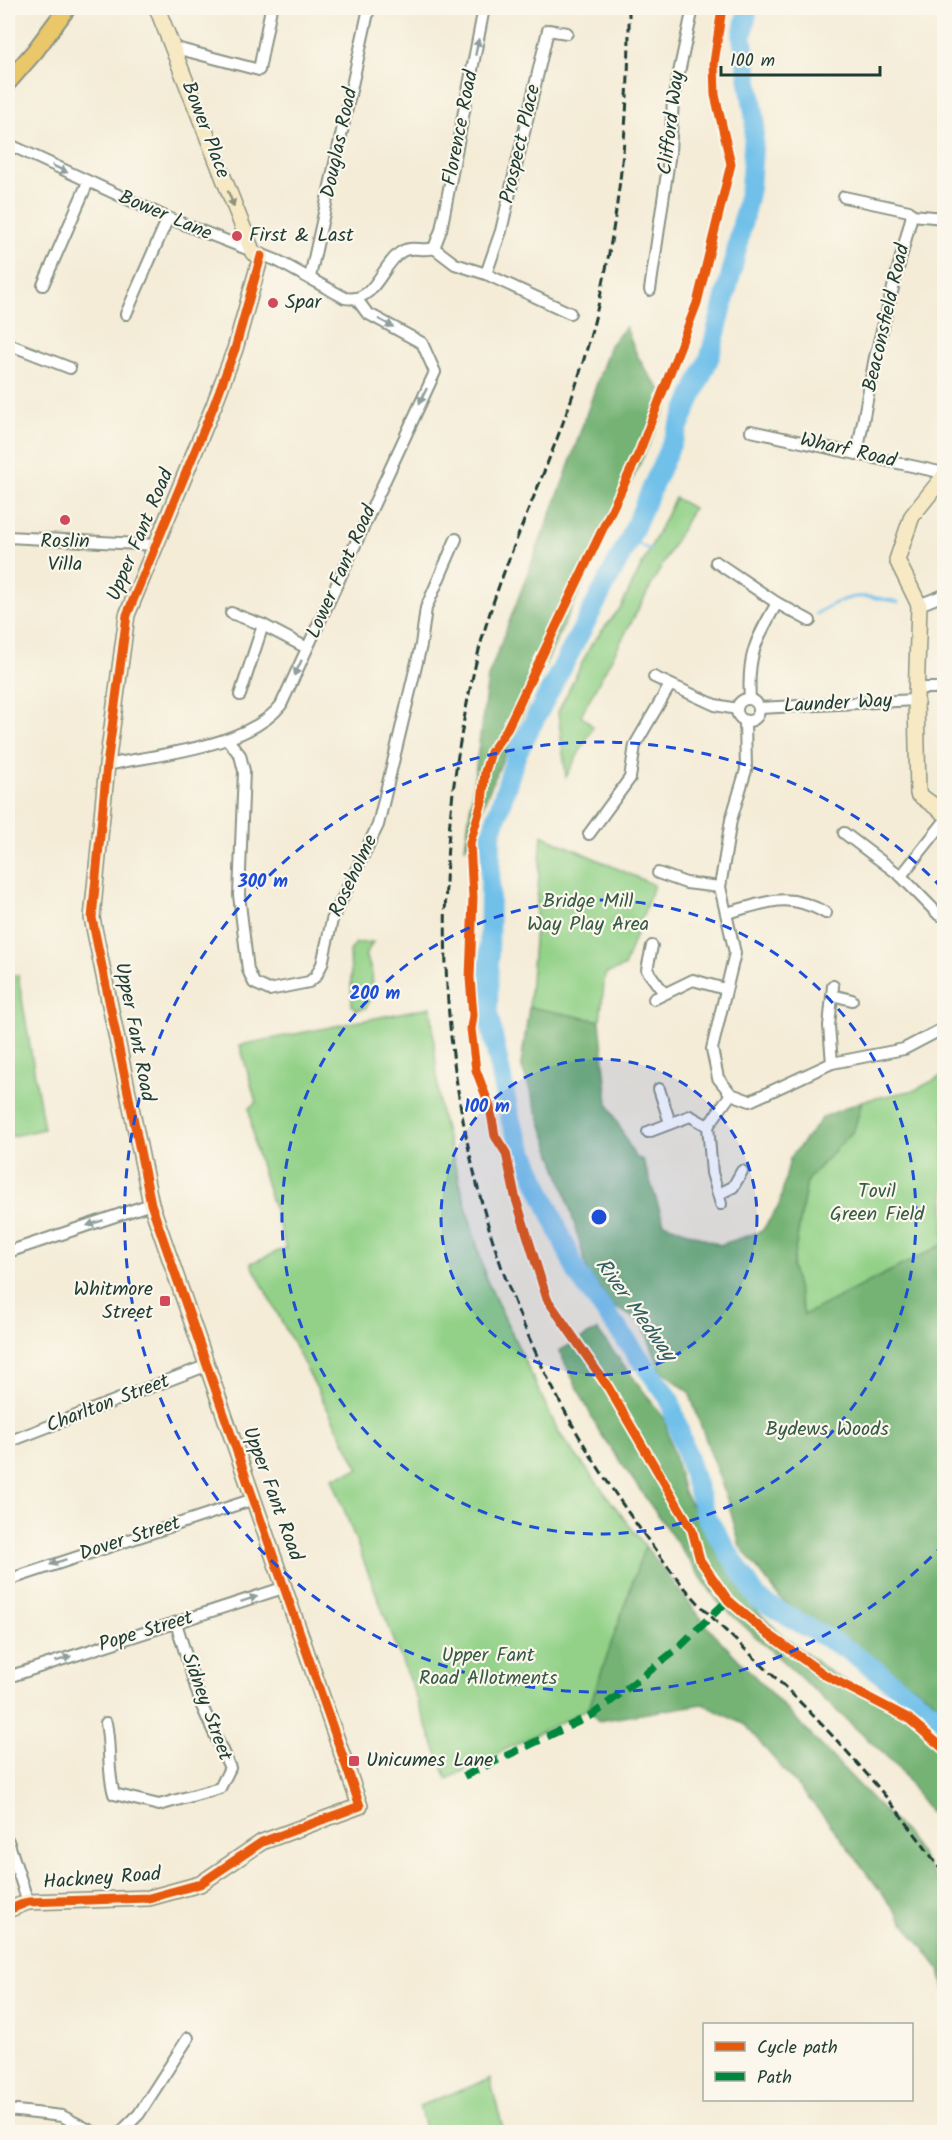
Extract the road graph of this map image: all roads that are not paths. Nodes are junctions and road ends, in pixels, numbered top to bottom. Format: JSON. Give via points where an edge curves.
{"nodes":[{"id":1,"x":67,"y":8,"type":"edge"},
{"id":2,"x":157,"y":8,"type":"edge"},
{"id":3,"x":271,"y":8,"type":"edge"},
{"id":4,"x":369,"y":8,"type":"edge"},
{"id":5,"x":484,"y":8,"type":"edge"},
{"id":6,"x":693,"y":8,"type":"edge"},
{"id":7,"x":567,"y":33,"type":"dead end"},
{"id":8,"x":172,"y":46,"type":"junction"},
{"id":9,"x":8,"y":82,"type":"edge"},
{"id":10,"x":8,"y":144,"type":"edge"},
{"id":11,"x":88,"y":182,"type":"junction"},
{"id":12,"x":844,"y":197,"type":"dead end"},
{"id":13,"x":912,"y":214,"type":"junction"},
{"id":14,"x":168,"y":218,"type":"junction"},
{"id":15,"x":945,"y":218,"type":"edge"},
{"id":16,"x":434,"y":248,"type":"junction"},
{"id":17,"x":257,"y":254,"type":"junction"},
{"id":18,"x":486,"y":274,"type":"junction"},
{"id":19,"x":310,"y":277,"type":"junction"},
{"id":20,"x":43,"y":285,"type":"dead end"},
{"id":21,"x":650,"y":290,"type":"dead end"},
{"id":22,"x":356,"y":298,"type":"junction"},
{"id":23,"x":570,"y":313,"type":"dead end"},
{"id":24,"x":126,"y":314,"type":"dead end"},
{"id":25,"x":8,"y":344,"type":"edge"},
{"id":26,"x":70,"y":368,"type":"dead end"},
{"id":27,"x":751,"y":431,"type":"dead end"},
{"id":28,"x":857,"y":454,"type":"junction"},
{"id":29,"x":945,"y":474,"type":"edge"},
{"id":30,"x":8,"y":537,"type":"edge"},
{"id":31,"x":456,"y":539,"type":"dead end"},
{"id":32,"x":157,"y":546,"type":"junction"},
{"id":33,"x":716,"y":562,"type":"dead end"},
{"id":34,"x":945,"y":595,"type":"edge"},
{"id":35,"x":777,"y":603,"type":"junction"},
{"id":36,"x":919,"y":605,"type":"junction"},
{"id":37,"x":231,"y":613,"type":"dead end"},
{"id":38,"x":810,"y":621,"type":"dead end"},
{"id":39,"x":263,"y":625,"type":"junction"},
{"id":40,"x":307,"y":648,"type":"junction"},
{"id":41,"x":654,"y":677,"type":"dead end"},
{"id":42,"x":670,"y":685,"type":"junction"},
{"id":43,"x":945,"y":688,"type":"edge"},
{"id":44,"x":240,"y":694,"type":"dead end"},
{"id":45,"x":917,"y":694,"type":"junction"},
{"id":46,"x":750,"y":699,"type":"junction"},
{"id":47,"x":759,"y":708,"type":"junction"},
{"id":48,"x":737,"y":709,"type":"junction"},
{"id":49,"x":746,"y":721,"type":"junction"},
{"id":50,"x":227,"y":740,"type":"junction"},
{"id":51,"x":107,"y":765,"type":"junction"},
{"id":52,"x":945,"y":813,"type":"edge"},
{"id":53,"x":945,"y":822,"type":"edge"},
{"id":54,"x":844,"y":833,"type":"dead end"},
{"id":55,"x":589,"y":834,"type":"dead end"},
{"id":56,"x":658,"y":873,"type":"dead end"},
{"id":57,"x":901,"y":876,"type":"junction"},
{"id":58,"x":720,"y":887,"type":"junction"},
{"id":59,"x":728,"y":913,"type":"junction"},
{"id":60,"x":826,"y":913,"type":"dead end"},
{"id":61,"x":939,"y":915,"type":"dead end"},
{"id":62,"x":652,"y":946,"type":"dead end"},
{"id":63,"x":725,"y":989,"type":"junction"},
{"id":64,"x":664,"y":993,"type":"junction"},
{"id":65,"x":654,"y":999,"type":"dead end"},
{"id":66,"x":852,"y":1000,"type":"dead end"},
{"id":67,"x":945,"y":1028,"type":"edge"},
{"id":68,"x":832,"y":1063,"type":"junction"},
{"id":69,"x":659,"y":1089,"type":"dead end"},
{"id":70,"x":731,"y":1094,"type":"junction"},
{"id":71,"x":670,"y":1123,"type":"junction"},
{"id":72,"x":708,"y":1126,"type":"junction"},
{"id":73,"x":648,"y":1132,"type":"dead end"},
{"id":74,"x":742,"y":1171,"type":"dead end"},
{"id":75,"x":151,"y":1204,"type":"junction"},
{"id":76,"x":8,"y":1252,"type":"edge"},
{"id":77,"x":207,"y":1365,"type":"junction"},
{"id":78,"x":8,"y":1442,"type":"edge"},
{"id":79,"x":254,"y":1499,"type":"junction"},
{"id":80,"x":8,"y":1580,"type":"edge"},
{"id":81,"x":286,"y":1587,"type":"junction"},
{"id":82,"x":176,"y":1623,"type":"junction"},
{"id":83,"x":8,"y":1677,"type":"edge"},
{"id":84,"x":106,"y":1723,"type":"dead end"},
{"id":85,"x":360,"y":1806,"type":"joint"},
{"id":86,"x":8,"y":1841,"type":"edge"},
{"id":87,"x":28,"y":1902,"type":"junction"},
{"id":88,"x":8,"y":1910,"type":"edge"},
{"id":89,"x":188,"y":2038,"type":"dead end"},
{"id":90,"x":8,"y":2110,"type":"edge"},
{"id":91,"x":93,"y":2133,"type":"edge"},
{"id":92,"x":121,"y":2133,"type":"edge"}],
"edges":[{"from":1,"to":9,"type":"main road"},
{"from":2,"to":8,"type":"street","name":"Bower Place"},
{"from":3,"to":8,"type":"street","via":[[259,70]]},
{"from":4,"to":19,"type":"street","name":"Douglas Road"},
{"from":16,"to":5,"type":"street","name":"Florence Road","one_way":true,"via":[[441,230]]},
{"from":6,"to":21,"type":"street","name":"Clifford Way","via":[[673,100],[670,152]]},
{"from":7,"to":18,"type":"street","name":"Prospect Place","via":[[548,30],[501,231]]},
{"from":8,"to":17,"type":"street","name":"Bower Place","one_way":true},
{"from":10,"to":11,"type":"street","name":"Bower Lane","one_way":true},
{"from":11,"to":14,"type":"street","name":"Bower Lane"},
{"from":11,"to":20,"type":"street"},
{"from":12,"to":13,"type":"street"},
{"from":13,"to":15,"type":"street"},
{"from":13,"to":28,"type":"street","name":"Beaconsfield Road","via":[[875,357]]},
{"from":14,"to":17,"type":"street","name":"Bower Lane"},
{"from":14,"to":24,"type":"street"},
{"from":16,"to":18,"type":"street","via":[[455,264]]},
{"from":16,"to":22,"type":"street","via":[[400,252],[367,294]]},
{"from":17,"to":19,"type":"street","name":"Bower Lane"},
{"from":17,"to":32,"type":"street","name":"Upper Fant Road","via":[[235,349]]},
{"from":18,"to":23,"type":"street"},
{"from":19,"to":22,"type":"street","name":"Bower Lane","via":[[345,297]]},
{"from":22,"to":40,"type":"street","name":"Lower Fant Road","one_way":true,"via":[[367,313],[422,343],[435,372]]},
{"from":25,"to":26,"type":"street"},
{"from":27,"to":28,"type":"street","name":"Wharf Road"},
{"from":28,"to":29,"type":"street","name":"Wharf Road"},
{"from":29,"to":36,"type":"street","via":[[912,516],[897,560]]},
{"from":30,"to":32,"type":"street"},
{"from":31,"to":50,"type":"street","name":"Roseholme","via":[[426,608],[421,645],[378,825],[332,920],[322,964],[309,982],[268,990],[254,983],[248,970],[239,895],[244,771],[240,755]]},
{"from":32,"to":51,"type":"street","name":"Upper Fant Road","via":[[125,622]]},
{"from":33,"to":35,"type":"street"},
{"from":34,"to":36,"type":"street"},
{"from":35,"to":38,"type":"street"},
{"from":35,"to":46,"type":"street","via":[[755,642],[748,673]]},
{"from":36,"to":45,"type":"street"},
{"from":37,"to":39,"type":"street"},
{"from":39,"to":40,"type":"street"},
{"from":39,"to":44,"type":"street"},
{"from":40,"to":50,"type":"street","name":"Lower Fant Road","one_way":true,"via":[[276,712]]},
{"from":41,"to":42,"type":"street"},
{"from":42,"to":48,"type":"street","via":[[715,705]]},
{"from":42,"to":55,"type":"street","via":[[635,745],[630,778]]},
{"from":43,"to":45,"type":"street","name":"Launder Way"},
{"from":45,"to":47,"type":"street","name":"Launder Way"},
{"from":45,"to":52,"type":"street","via":[[918,794]]},
{"from":46,"to":47,"type":"street","name":"Launder Way"},
{"from":46,"to":48,"type":"street","via":[[740,702]]},
{"from":47,"to":49,"type":"street","name":"Launder Way","via":[[756,718]]},
{"from":48,"to":49,"type":"street","via":[[739,717]]},
{"from":49,"to":58,"type":"street","via":[[746,770],[731,820]]},
{"from":50,"to":51,"type":"street","name":"Lower Fant Road"},
{"from":51,"to":75,"type":"street","name":"Upper Fant Road","via":[[92,918]]},
{"from":53,"to":57,"type":"street"},
{"from":54,"to":57,"type":"street"},
{"from":56,"to":58,"type":"street","via":[[686,884]]},
{"from":57,"to":61,"type":"street"},
{"from":58,"to":59,"type":"street"},
{"from":59,"to":60,"type":"street","via":[[782,898],[806,902]]},
{"from":59,"to":63,"type":"street","via":[[735,953]]},
{"from":62,"to":64,"type":"street","via":[[647,970]]},
{"from":63,"to":64,"type":"street","via":[[693,980]]},
{"from":63,"to":70,"type":"street","via":[[712,1049],[718,1078]]},
{"from":64,"to":65,"type":"street"},
{"from":66,"to":68,"type":"street","via":[[832,991]]},
{"from":67,"to":68,"type":"street","via":[[904,1049]]},
{"from":68,"to":70,"type":"street","via":[[750,1101]]},
{"from":69,"to":71,"type":"street"},
{"from":70,"to":72,"type":"street"},
{"from":71,"to":72,"type":"street","via":[[690,1116]]},
{"from":71,"to":73,"type":"street"},
{"from":72,"to":74,"type":"street","via":[[712,1173],[720,1199]]},
{"from":75,"to":76,"type":"street","one_way":true},
{"from":75,"to":77,"type":"street","name":"Upper Fant Road"},
{"from":77,"to":78,"type":"street","name":"Charlton Street"},
{"from":77,"to":79,"type":"street","name":"Upper Fant Road"},
{"from":79,"to":80,"type":"street","name":"Dover Street","one_way":true},
{"from":79,"to":81,"type":"street","name":"Upper Fant Road"},
{"from":82,"to":81,"type":"street","name":"Pope Street","one_way":true},
{"from":81,"to":85,"type":"street","name":"Upper Fant Road"},
{"from":83,"to":82,"type":"street","name":"Pope Street","one_way":true},
{"from":82,"to":84,"type":"street","name":"Sidney Street","via":[[201,1704],[230,1768],[220,1788],[159,1805],[114,1794],[108,1773],[111,1746]]},
{"from":85,"to":87,"type":"street","name":"Hackney Road","via":[[262,1842],[200,1884],[149,1898]]},
{"from":86,"to":87,"type":"street"},
{"from":87,"to":88,"type":"street","name":"Hackney Road"},
{"from":89,"to":92,"type":"street","via":[[139,2114]]},
{"from":90,"to":91,"type":"street","via":[[62,2116]]}]}
